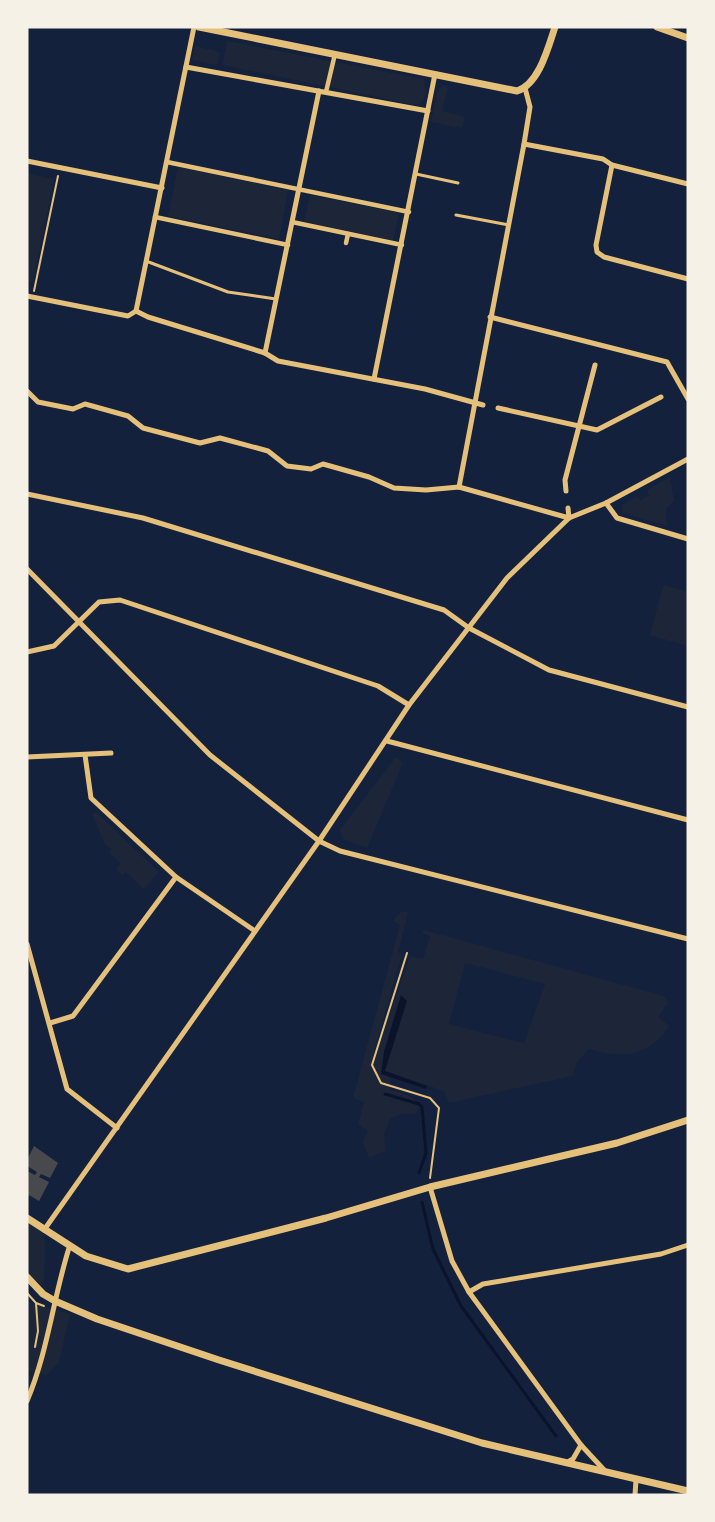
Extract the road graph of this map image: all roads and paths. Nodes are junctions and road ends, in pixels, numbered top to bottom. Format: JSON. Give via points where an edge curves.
{"nodes":[{"id":1,"x":194,"y":27,"type":"edge"},
{"id":2,"x":200,"y":27,"type":"edge"},
{"id":3,"x":555,"y":27,"type":"edge"},
{"id":4,"x":657,"y":27,"type":"edge"},
{"id":5,"x":688,"y":38,"type":"edge"},
{"id":6,"x":334,"y":54,"type":"junction"},
{"id":7,"x":186,"y":67,"type":"junction"},
{"id":8,"x":435,"y":74,"type":"junction"},
{"id":9,"x":525,"y":88,"type":"junction"},
{"id":10,"x":319,"y":91,"type":"junction"},
{"id":11,"x":326,"y":92,"type":"junction"},
{"id":12,"x":428,"y":111,"type":"junction"},
{"id":13,"x":524,"y":144,"type":"junction"},
{"id":14,"x":27,"y":161,"type":"edge"},
{"id":15,"x":167,"y":162,"type":"junction"},
{"id":16,"x":612,"y":165,"type":"junction"},
{"id":17,"x":59,"y":168,"type":"junction"},
{"id":18,"x":416,"y":174,"type":"junction"},
{"id":19,"x":458,"y":183,"type":"dead end"},
{"id":20,"x":688,"y":184,"type":"edge"},
{"id":21,"x":162,"y":188,"type":"junction"},
{"id":22,"x":299,"y":189,"type":"junction"},
{"id":23,"x":409,"y":212,"type":"junction"},
{"id":24,"x":456,"y":215,"type":"dead end"},
{"id":25,"x":155,"y":217,"type":"junction"},
{"id":26,"x":292,"y":222,"type":"junction"},
{"id":27,"x":508,"y":225,"type":"junction"},
{"id":28,"x":348,"y":234,"type":"junction"},
{"id":29,"x":346,"y":243,"type":"dead end"},
{"id":30,"x":288,"y":245,"type":"junction"},
{"id":31,"x":402,"y":245,"type":"junction"},
{"id":32,"x":146,"y":261,"type":"junction"},
{"id":33,"x":688,"y":279,"type":"edge"},
{"id":34,"x":30,"y":296,"type":"edge"},
{"id":35,"x":278,"y":299,"type":"junction"},
{"id":36,"x":136,"y":311,"type":"junction"},
{"id":37,"x":490,"y":317,"type":"junction"},
{"id":38,"x":266,"y":353,"type":"junction"},
{"id":39,"x":595,"y":365,"type":"dead end"},
{"id":40,"x":374,"y":379,"type":"junction"},
{"id":41,"x":681,"y":386,"type":"junction"},
{"id":42,"x":674,"y":390,"type":"dead end"},
{"id":43,"x":27,"y":391,"type":"edge"},
{"id":44,"x":661,"y":397,"type":"dead end"},
{"id":45,"x":688,"y":399,"type":"edge"},
{"id":46,"x":475,"y":401,"type":"junction"},
{"id":47,"x":483,"y":405,"type":"dead end"},
{"id":48,"x":498,"y":408,"type":"dead end"},
{"id":49,"x":578,"y":425,"type":"junction"},
{"id":50,"x":688,"y":459,"type":"edge"},
{"id":51,"x":459,"y":486,"type":"junction"},
{"id":52,"x":566,"y":491,"type":"dead end"},
{"id":53,"x":27,"y":494,"type":"edge"},
{"id":54,"x":606,"y":503,"type":"junction"},
{"id":55,"x":568,"y":508,"type":"dead end"},
{"id":56,"x":569,"y":518,"type":"junction"},
{"id":57,"x":688,"y":538,"type":"edge"},
{"id":58,"x":27,"y":569,"type":"edge"},
{"id":59,"x":79,"y":622,"type":"junction"},
{"id":60,"x":470,"y":628,"type":"junction"},
{"id":61,"x":27,"y":652,"type":"edge"},
{"id":62,"x":409,"y":705,"type":"junction"},
{"id":63,"x":688,"y":707,"type":"edge"},
{"id":64,"x":387,"y":741,"type":"junction"},
{"id":65,"x":111,"y":753,"type":"dead end"},
{"id":66,"x":85,"y":755,"type":"junction"},
{"id":67,"x":27,"y":757,"type":"edge"},
{"id":68,"x":688,"y":820,"type":"edge"},
{"id":69,"x":319,"y":841,"type":"junction"},
{"id":70,"x":176,"y":877,"type":"junction"},
{"id":71,"x":255,"y":931,"type":"junction"},
{"id":72,"x":688,"y":939,"type":"edge"},
{"id":73,"x":27,"y":944,"type":"edge"},
{"id":74,"x":407,"y":953,"type":"dead end"},
{"id":75,"x":50,"y":1023,"type":"junction"},
{"id":76,"x":688,"y":1120,"type":"edge"},
{"id":77,"x":117,"y":1128,"type":"junction"},
{"id":78,"x":429,"y":1187,"type":"junction"},
{"id":79,"x":27,"y":1218,"type":"edge"},
{"id":80,"x":44,"y":1230,"type":"junction"},
{"id":81,"x":688,"y":1245,"type":"edge"},
{"id":82,"x":69,"y":1248,"type":"junction"},
{"id":83,"x":27,"y":1277,"type":"edge"},
{"id":84,"x":469,"y":1292,"type":"junction"},
{"id":85,"x":27,"y":1293,"type":"edge"},
{"id":86,"x":55,"y":1301,"type":"junction"},
{"id":87,"x":35,"y":1350,"type":"dead end"},
{"id":88,"x":27,"y":1401,"type":"edge"},
{"id":89,"x":581,"y":1445,"type":"junction"},
{"id":90,"x":566,"y":1463,"type":"junction"},
{"id":91,"x":607,"y":1473,"type":"junction"},
{"id":92,"x":636,"y":1480,"type":"junction"},
{"id":93,"x":688,"y":1491,"type":"edge"},
{"id":94,"x":635,"y":1495,"type":"edge"}],
"edges":[{"from":1,"to":7,"type":"street"},
{"from":2,"to":6,"type":"street"},
{"from":3,"to":9,"type":"street","via":[[533,81]]},
{"from":4,"to":5,"type":"street"},
{"from":6,"to":8,"type":"street"},
{"from":6,"to":11,"type":"street"},
{"from":7,"to":10,"type":"street"},
{"from":7,"to":15,"type":"street"},
{"from":8,"to":9,"type":"street","via":[[508,90]]},
{"from":8,"to":12,"type":"street"},
{"from":9,"to":13,"type":"street","via":[[530,106]]},
{"from":10,"to":11,"type":"street"},
{"from":10,"to":22,"type":"street"},
{"from":11,"to":12,"type":"street"},
{"from":12,"to":18,"type":"street"},
{"from":13,"to":16,"type":"street","via":[[603,159]]},
{"from":13,"to":27,"type":"street"},
{"from":14,"to":17,"type":"street"},
{"from":15,"to":21,"type":"street"},
{"from":15,"to":22,"type":"street"},
{"from":16,"to":20,"type":"street"},
{"from":16,"to":33,"type":"street","via":[[597,252]]},
{"from":17,"to":21,"type":"street"},
{"from":17,"to":34,"type":"path"},
{"from":18,"to":19,"type":"lane"},
{"from":18,"to":23,"type":"street"},
{"from":21,"to":25,"type":"street"},
{"from":22,"to":23,"type":"street"},
{"from":22,"to":26,"type":"street"},
{"from":23,"to":31,"type":"street"},
{"from":24,"to":27,"type":"lane"},
{"from":25,"to":30,"type":"street"},
{"from":25,"to":32,"type":"street"},
{"from":26,"to":28,"type":"street"},
{"from":26,"to":30,"type":"street"},
{"from":27,"to":37,"type":"street"},
{"from":28,"to":29,"type":"street"},
{"from":28,"to":31,"type":"street"},
{"from":30,"to":35,"type":"street"},
{"from":31,"to":40,"type":"street"},
{"from":32,"to":35,"type":"lane","via":[[228,292]]},
{"from":32,"to":36,"type":"street"},
{"from":34,"to":36,"type":"street","via":[[128,316]]},
{"from":35,"to":38,"type":"street"},
{"from":36,"to":38,"type":"street"},
{"from":37,"to":41,"type":"street","via":[[599,348],[667,362]]},
{"from":37,"to":46,"type":"street"},
{"from":38,"to":40,"type":"street","via":[[278,361]]},
{"from":39,"to":49,"type":"street"},
{"from":40,"to":46,"type":"street"},
{"from":41,"to":42,"type":"street"},
{"from":41,"to":45,"type":"street"},
{"from":43,"to":51,"type":"street","via":[[38,402],[73,409],[85,405],[128,416],[143,428],[200,442],[220,438],[268,451],[287,466],[311,470],[323,464],[394,488]]},
{"from":44,"to":49,"type":"street","via":[[597,430]]},
{"from":46,"to":47,"type":"street"},
{"from":46,"to":51,"type":"street"},
{"from":48,"to":49,"type":"street"},
{"from":49,"to":52,"type":"street"},
{"from":50,"to":54,"type":"street"},
{"from":51,"to":56,"type":"street"},
{"from":53,"to":60,"type":"street","via":[[143,518],[238,546],[444,610]]},
{"from":54,"to":56,"type":"street"},
{"from":54,"to":57,"type":"street","via":[[617,518]]},
{"from":55,"to":56,"type":"street"},
{"from":56,"to":60,"type":"street","via":[[507,578]]},
{"from":58,"to":59,"type":"street"},
{"from":59,"to":61,"type":"street","via":[[54,646]]},
{"from":59,"to":62,"type":"street","via":[[99,602],[120,600],[378,686]]},
{"from":59,"to":69,"type":"street","via":[[210,755]]},
{"from":60,"to":62,"type":"street"},
{"from":60,"to":63,"type":"street","via":[[549,670]]},
{"from":62,"to":64,"type":"street"},
{"from":64,"to":68,"type":"street"},
{"from":64,"to":69,"type":"street"},
{"from":65,"to":66,"type":"street"},
{"from":66,"to":67,"type":"street"},
{"from":66,"to":70,"type":"street","via":[[92,798]]},
{"from":69,"to":71,"type":"street"},
{"from":69,"to":72,"type":"street","via":[[340,851]]},
{"from":70,"to":71,"type":"street"},
{"from":70,"to":75,"type":"street","via":[[73,1016]]},
{"from":71,"to":77,"type":"street"},
{"from":73,"to":75,"type":"street"},
{"from":74,"to":78,"type":"path","via":[[372,1065],[381,1083],[430,1098],[439,1108]]},
{"from":75,"to":77,"type":"street","via":[[67,1089]]},
{"from":76,"to":78,"type":"street","via":[[617,1143]]},
{"from":77,"to":80,"type":"street"},
{"from":78,"to":82,"type":"street","via":[[128,1269]]},
{"from":78,"to":84,"type":"street","via":[[452,1262]]},
{"from":79,"to":80,"type":"street"},
{"from":80,"to":82,"type":"street"},
{"from":81,"to":84,"type":"street","via":[[662,1254],[483,1284]]},
{"from":82,"to":86,"type":"street"},
{"from":83,"to":86,"type":"street"},
{"from":84,"to":89,"type":"street"},
{"from":85,"to":87,"type":"path","via":[[36,1303]]},
{"from":86,"to":88,"type":"street","via":[[41,1368]]},
{"from":86,"to":90,"type":"street","via":[[111,1324],[482,1443]]},
{"from":89,"to":90,"type":"street","via":[[573,1460]]},
{"from":89,"to":91,"type":"street"},
{"from":90,"to":91,"type":"street"},
{"from":91,"to":92,"type":"street"},
{"from":92,"to":93,"type":"street"},
{"from":92,"to":94,"type":"street"}]}
